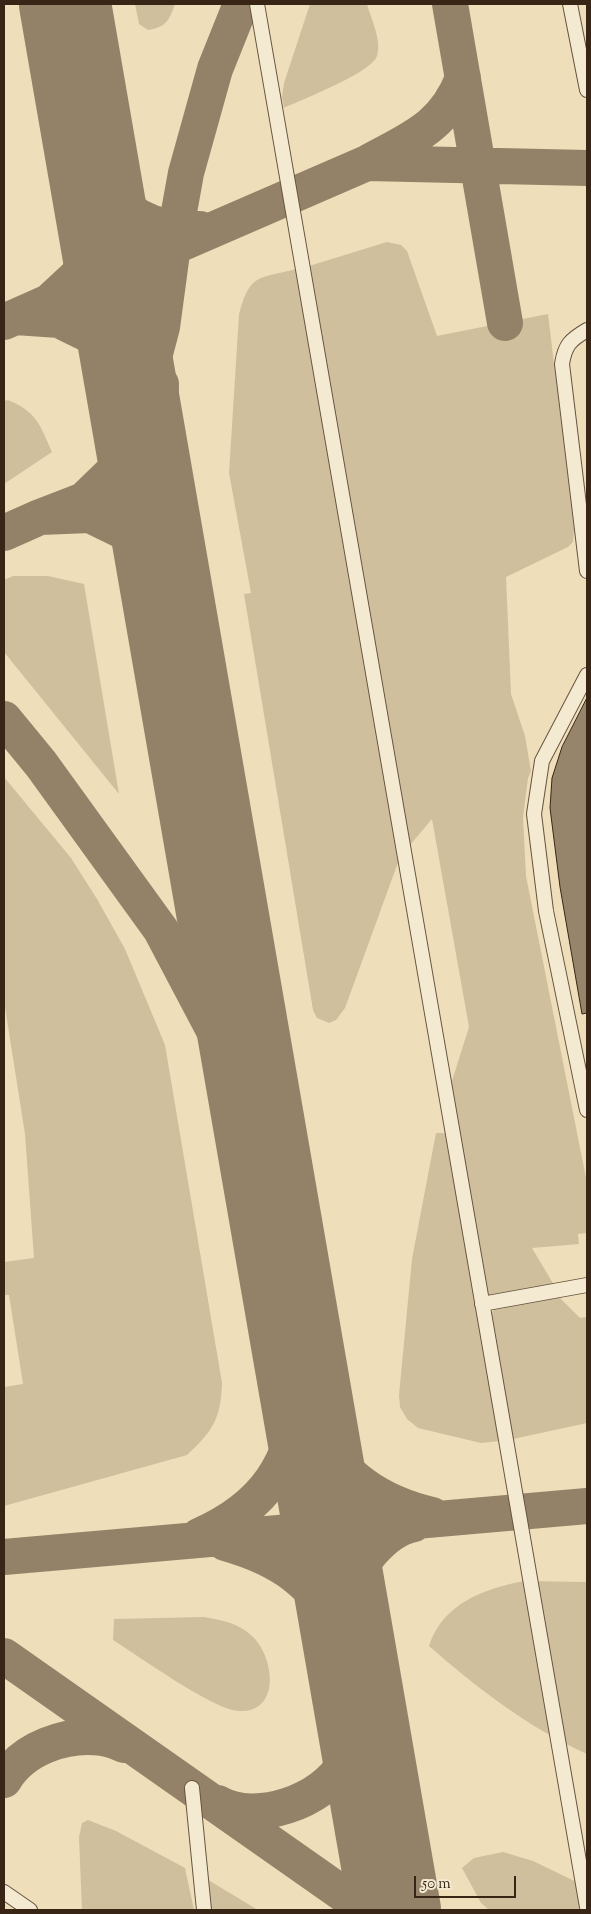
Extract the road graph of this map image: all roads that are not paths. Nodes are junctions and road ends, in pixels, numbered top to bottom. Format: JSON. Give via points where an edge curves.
{"nodes":[{"id":1,"x":256,"y":4,"type":"edge"},
{"id":2,"x":570,"y":4,"type":"edge"},
{"id":3,"x":587,"y":90,"type":"edge"},
{"id":4,"x":587,"y":330,"type":"edge"},
{"id":5,"x":587,"y":571,"type":"edge"},
{"id":6,"x":587,"y":675,"type":"edge"},
{"id":7,"x":587,"y":1110,"type":"edge"},
{"id":8,"x":587,"y":1285,"type":"edge"},
{"id":9,"x":482,"y":1304,"type":"junction"},
{"id":10,"x":192,"y":1788,"type":"dead end"},
{"id":11,"x":4,"y":1892,"type":"edge"},
{"id":12,"x":587,"y":1906,"type":"edge"},
{"id":13,"x":30,"y":1910,"type":"edge"},
{"id":14,"x":204,"y":1910,"type":"edge"}],
"edges":[{"from":1,"to":9,"type":"lane"},
{"from":2,"to":3,"type":"lane"},
{"from":4,"to":5,"type":"lane","via":[[564,349],[562,364]]},
{"from":6,"to":7,"type":"lane","via":[[542,761],[534,814],[546,911]]},
{"from":8,"to":9,"type":"lane"},
{"from":9,"to":12,"type":"lane"},
{"from":10,"to":14,"type":"lane"},
{"from":11,"to":13,"type":"lane"}]}
